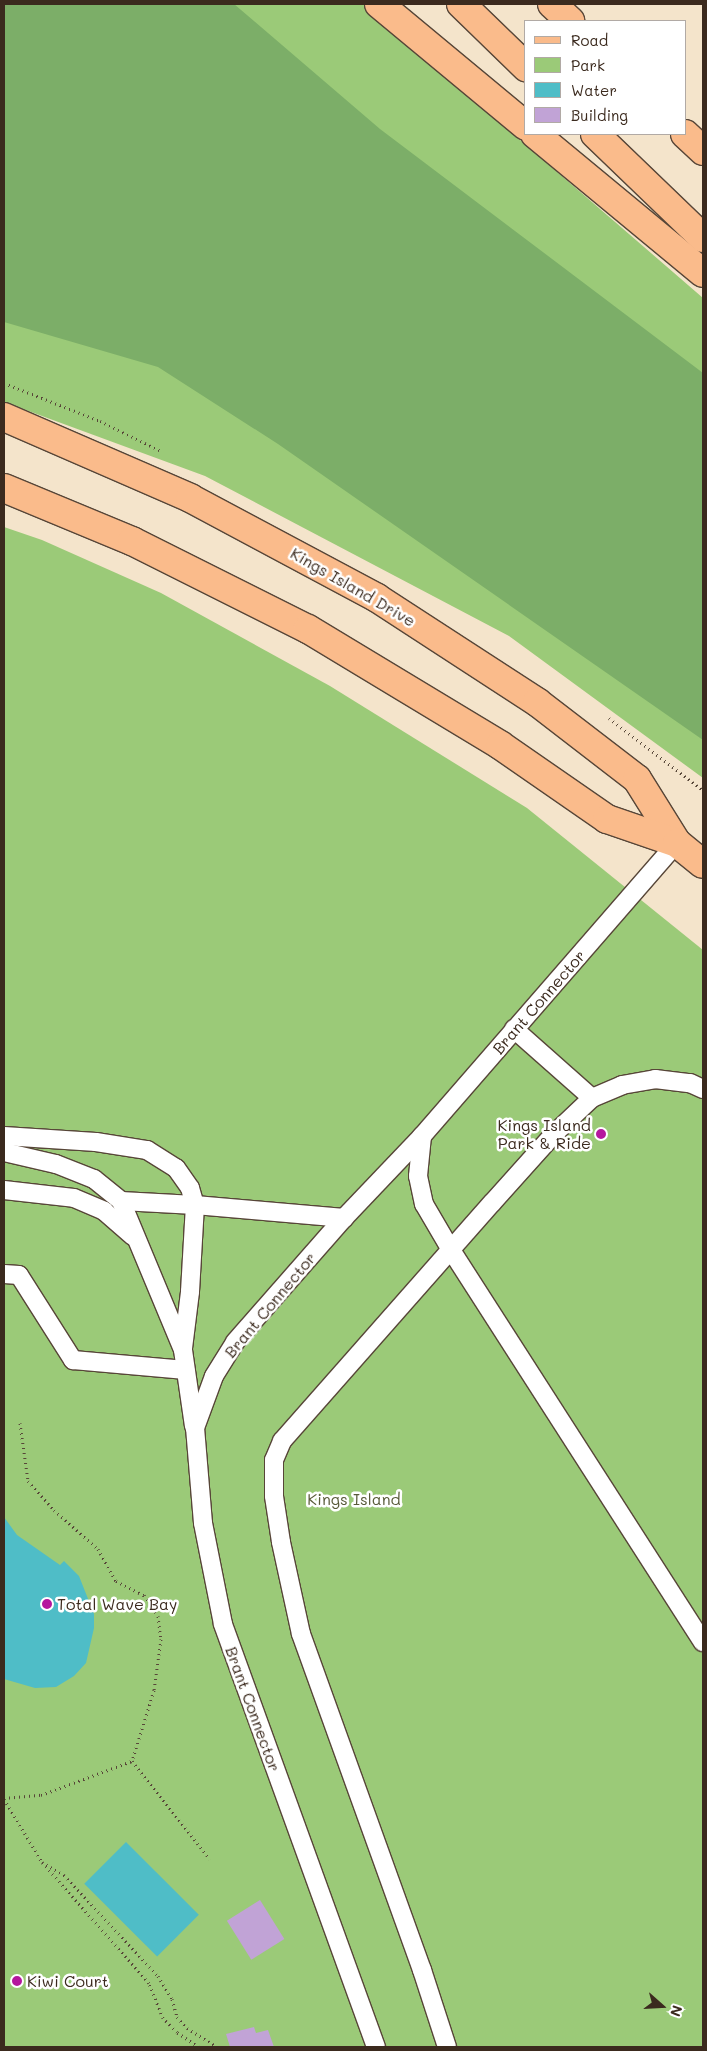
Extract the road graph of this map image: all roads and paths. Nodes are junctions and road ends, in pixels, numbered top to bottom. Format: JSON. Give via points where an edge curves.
{"nodes":[{"id":1,"x":379,"y":4,"type":"edge"},
{"id":2,"x":460,"y":4,"type":"edge"},
{"id":3,"x":552,"y":4,"type":"edge"},
{"id":4,"x":569,"y":20,"type":"edge"},
{"id":5,"x":524,"y":65,"type":"edge"},
{"id":6,"x":524,"y":124,"type":"edge"},
{"id":7,"x":536,"y":135,"type":"edge"},
{"id":8,"x":596,"y":135,"type":"edge"},
{"id":9,"x":686,"y":135,"type":"edge"},
{"id":10,"x":703,"y":152,"type":"edge"},
{"id":11,"x":703,"y":238,"type":"edge"},
{"id":12,"x":703,"y":273,"type":"edge"},
{"id":13,"x":4,"y":417,"type":"edge"},
{"id":14,"x":4,"y":488,"type":"edge"},
{"id":15,"x":677,"y":843,"type":"junction"},
{"id":16,"x":703,"y":864,"type":"edge"},
{"id":17,"x":514,"y":1029,"type":"junction"},
{"id":18,"x":703,"y":1089,"type":"edge"},
{"id":19,"x":592,"y":1098,"type":"junction"},
{"id":20,"x":4,"y":1136,"type":"edge"},
{"id":21,"x":422,"y":1136,"type":"junction"},
{"id":22,"x":4,"y":1152,"type":"edge"},
{"id":23,"x":4,"y":1190,"type":"edge"},
{"id":24,"x":121,"y":1201,"type":"junction"},
{"id":25,"x":195,"y":1205,"type":"junction"},
{"id":26,"x":344,"y":1218,"type":"junction"},
{"id":27,"x":139,"y":1241,"type":"junction"},
{"id":28,"x":451,"y":1250,"type":"junction"},
{"id":29,"x":4,"y":1274,"type":"edge"},
{"id":30,"x":183,"y":1350,"type":"junction"},
{"id":31,"x":186,"y":1370,"type":"junction"},
{"id":32,"x":20,"y":1423,"type":"dead end"},
{"id":33,"x":194,"y":1428,"type":"junction"},
{"id":34,"x":703,"y":1642,"type":"edge"},
{"id":35,"x":132,"y":1761,"type":"junction"},
{"id":36,"x":4,"y":1798,"type":"edge"},
{"id":37,"x":210,"y":1859,"type":"dead end"},
{"id":38,"x":42,"y":1862,"type":"junction"},
{"id":39,"x":199,"y":2047,"type":"edge"},
{"id":40,"x":218,"y":2047,"type":"edge"},
{"id":41,"x":376,"y":2047,"type":"edge"},
{"id":42,"x":447,"y":2047,"type":"edge"}],
"edges":[{"from":1,"to":6,"type":"main road"},
{"from":2,"to":5,"type":"main road"},
{"from":3,"to":4,"type":"main road"},
{"from":7,"to":12,"type":"main road"},
{"from":8,"to":11,"type":"main road"},
{"from":9,"to":10,"type":"main road"},
{"from":13,"to":15,"type":"main road","name":"Kings Island Drive","via":[[190,498],[377,598],[537,702],[637,779]]},
{"from":14,"to":15,"type":"main road","name":"Kings Island Drive","via":[[132,541],[308,629],[500,744],[607,819]]},
{"from":15,"to":16,"type":"main road","name":"Kings Island Drive"},
{"from":15,"to":17,"type":"lane","name":"Brant Connector"},
{"from":17,"to":19,"type":"lane"},
{"from":17,"to":21,"type":"lane","name":"Brant Connector"},
{"from":18,"to":19,"type":"lane","via":[[690,1083],[655,1079],[622,1085]]},
{"from":19,"to":28,"type":"lane","via":[[554,1134]]},
{"from":20,"to":25,"type":"lane","via":[[96,1142],[147,1150],[176,1168],[190,1188]]},
{"from":21,"to":26,"type":"lane","name":"Brant Connector"},
{"from":21,"to":28,"type":"lane","via":[[418,1176],[424,1204]]},
{"from":22,"to":24,"type":"lane","via":[[56,1164],[94,1179]]},
{"from":23,"to":27,"type":"lane","via":[[74,1198],[104,1211]]},
{"from":24,"to":25,"type":"lane"},
{"from":24,"to":27,"type":"lane"},
{"from":25,"to":26,"type":"lane"},
{"from":25,"to":30,"type":"lane"},
{"from":26,"to":33,"type":"lane","name":"Brant Connector","via":[[235,1342],[214,1376]]},
{"from":27,"to":30,"type":"lane"},
{"from":28,"to":34,"type":"lane"},
{"from":28,"to":42,"type":"lane","via":[[282,1441],[274,1460],[274,1496],[301,1634]]},
{"from":29,"to":31,"type":"lane","via":[[19,1275],[73,1360]]},
{"from":30,"to":31,"type":"lane"},
{"from":31,"to":33,"type":"lane"},
{"from":32,"to":35,"type":"path","via":[[28,1481],[54,1510],[98,1549],[116,1581],[144,1595],[158,1616],[161,1639],[154,1690]]},
{"from":33,"to":41,"type":"lane","name":"Brant Connector","via":[[203,1522],[223,1624]]},
{"from":35,"to":36,"type":"path","via":[[41,1795]]},
{"from":35,"to":37,"type":"path"},
{"from":36,"to":38,"type":"path"},
{"from":38,"to":39,"type":"path","via":[[149,1983],[163,2018]]},
{"from":38,"to":40,"type":"path","via":[[64,1875],[158,1976],[172,1999],[177,2017],[187,2028]]}]}
